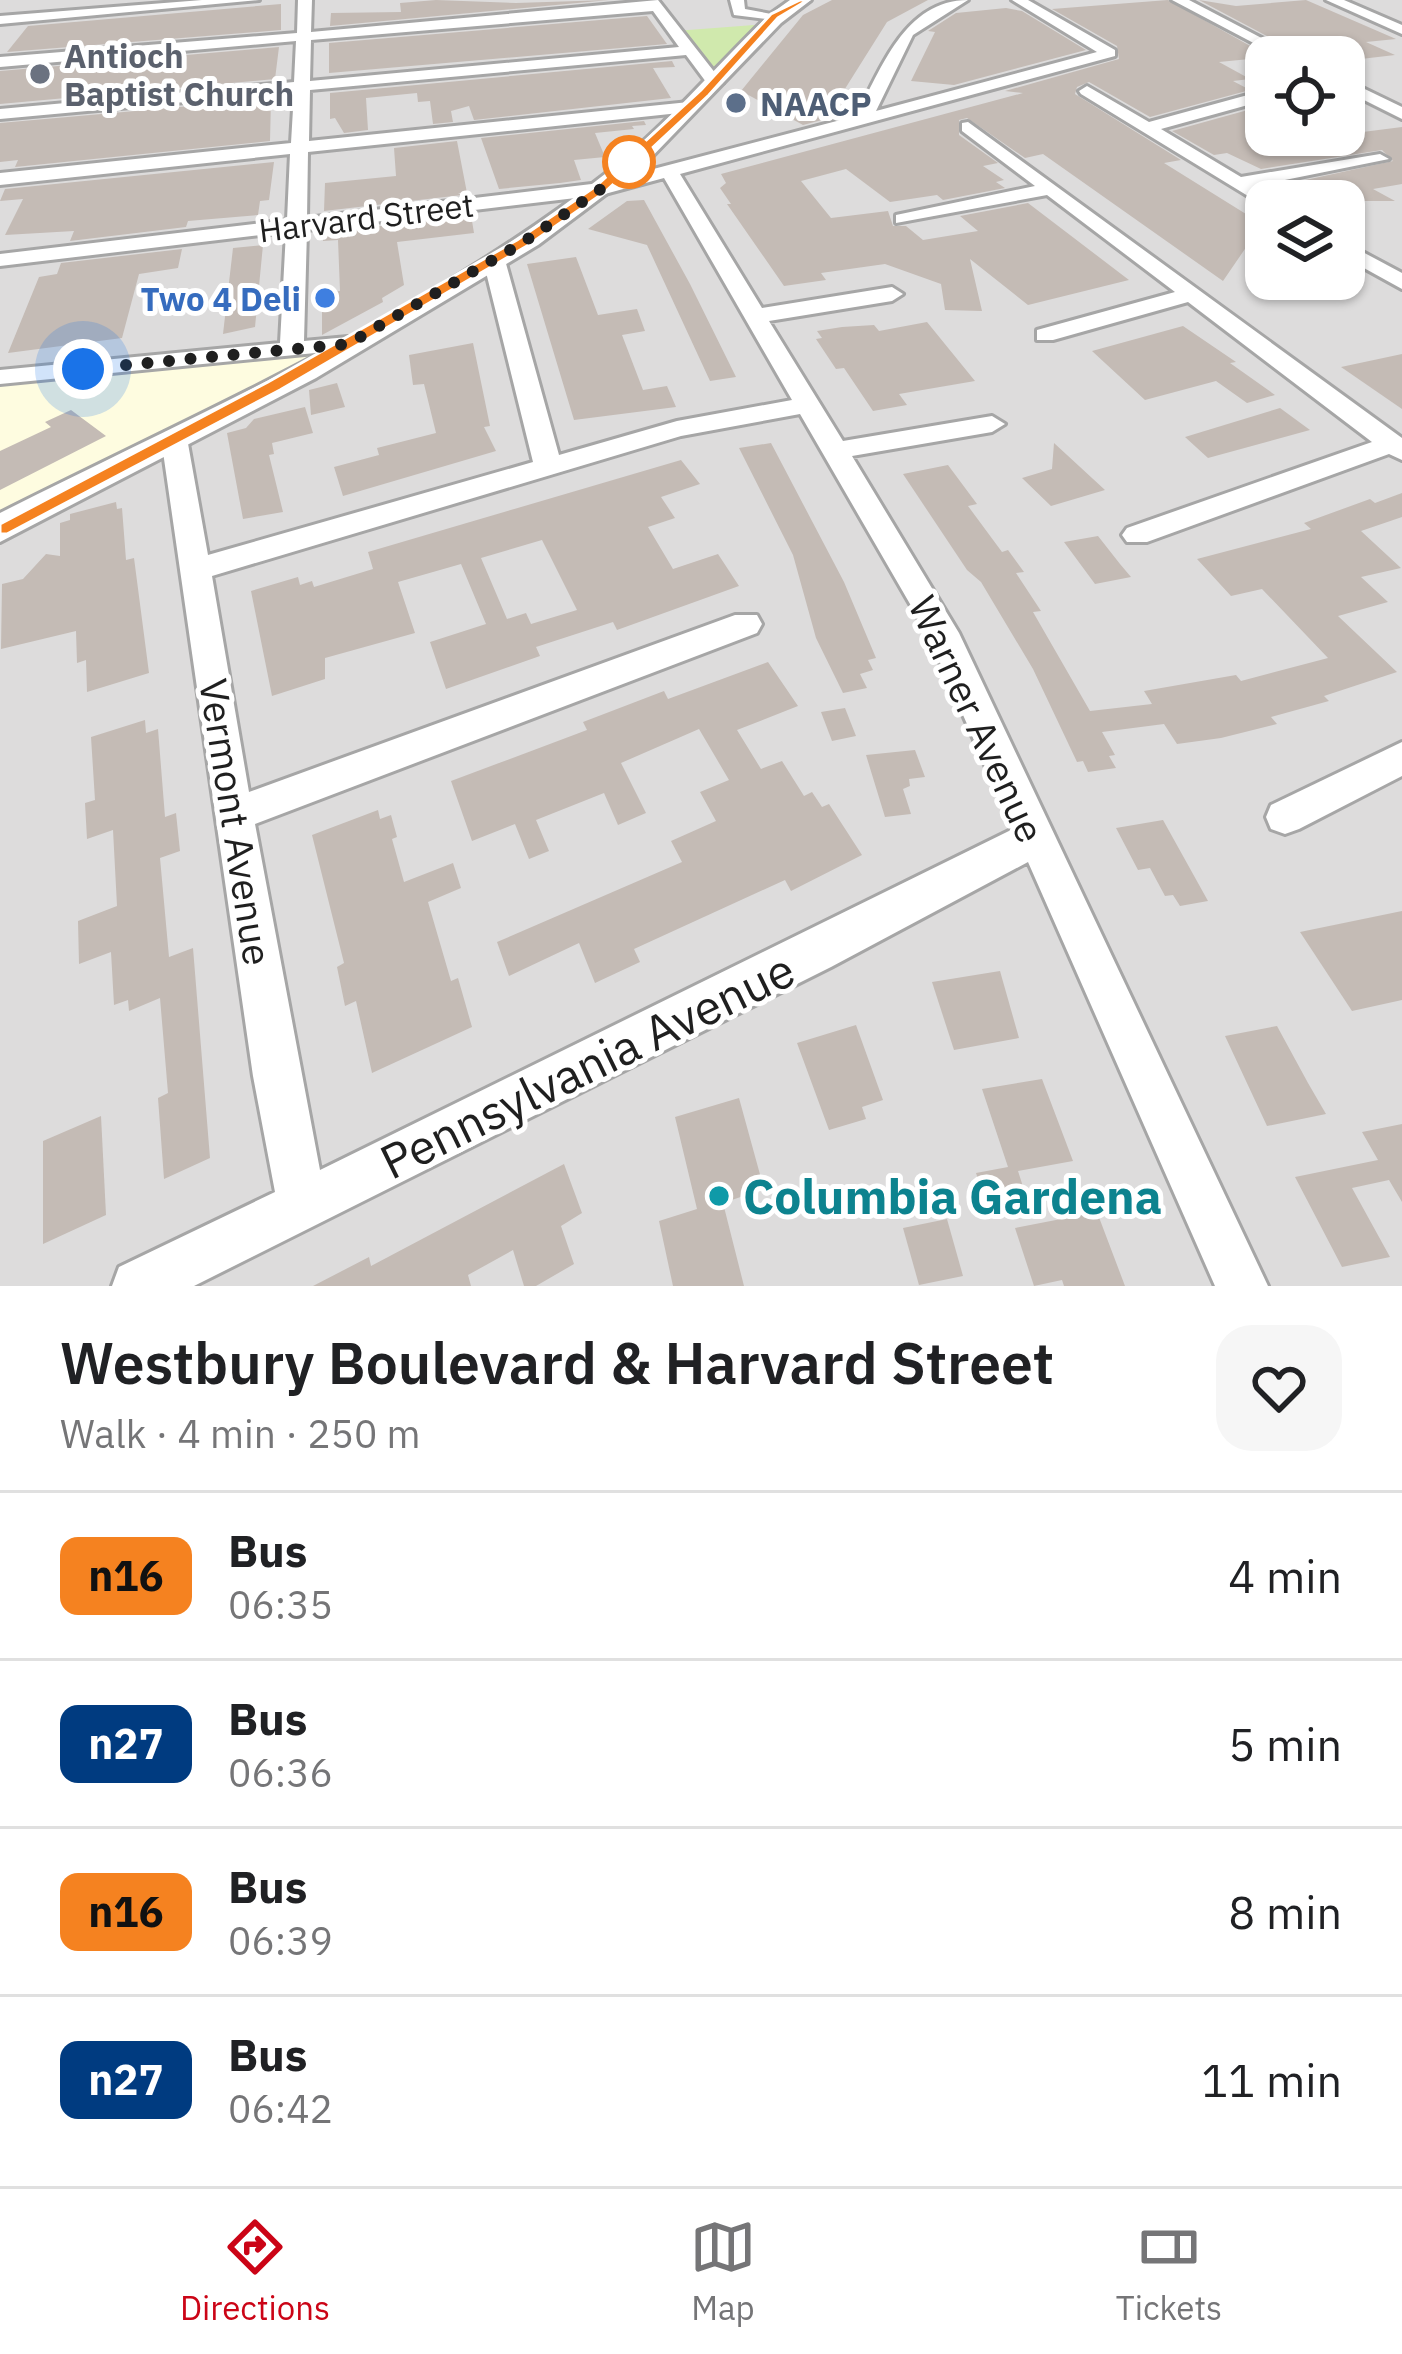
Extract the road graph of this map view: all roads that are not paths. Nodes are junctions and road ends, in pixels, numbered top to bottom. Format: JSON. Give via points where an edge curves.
{"nodes":[{"id":1,"x":25,"y":0,"type":"edge"},
{"id":2,"x":252,"y":0,"type":"edge"},
{"id":3,"x":305,"y":0,"type":"edge"},
{"id":4,"x":736,"y":0,"type":"edge"},
{"id":5,"x":803,"y":0,"type":"edge"},
{"id":6,"x":961,"y":0,"type":"edge"},
{"id":7,"x":1062,"y":0,"type":"edge"},
{"id":8,"x":1179,"y":0,"type":"edge"},
{"id":9,"x":1333,"y":0,"type":"edge"},
{"id":10,"x":1022,"y":2,"type":"edge"},
{"id":11,"x":654,"y":4,"type":"edge"},
{"id":12,"x":763,"y":15,"type":"junction"},
{"id":13,"x":6,"y":19,"type":"edge"},
{"id":14,"x":1402,"y":30,"type":"edge"},
{"id":15,"x":0,"y":36,"type":"edge"},
{"id":16,"x":1250,"y":36,"type":"edge"},
{"id":17,"x":303,"y":37,"type":"junction"},
{"id":18,"x":690,"y":50,"type":"junction"},
{"id":19,"x":0,"y":62,"type":"edge"},
{"id":20,"x":715,"y":83,"type":"junction"},
{"id":21,"x":302,"y":86,"type":"junction"},
{"id":22,"x":1087,"y":91,"type":"dead end"},
{"id":23,"x":1365,"y":95,"type":"edge"},
{"id":24,"x":1245,"y":101,"type":"edge"},
{"id":25,"x":689,"y":107,"type":"junction"},
{"id":26,"x":0,"y":114,"type":"edge"},
{"id":27,"x":1402,"y":114,"type":"edge"},
{"id":28,"x":863,"y":119,"type":"junction"},
{"id":29,"x":968,"y":127,"type":"dead end"},
{"id":30,"x":1148,"y":127,"type":"junction"},
{"id":31,"x":300,"y":148,"type":"junction"},
{"id":32,"x":729,"y":154,"type":"junction"},
{"id":33,"x":1380,"y":159,"type":"dead end"},
{"id":34,"x":630,"y":161,"type":"junction"},
{"id":35,"x":670,"y":173,"type":"junction"},
{"id":36,"x":0,"y":178,"type":"edge"},
{"id":37,"x":1238,"y":183,"type":"junction"},
{"id":38,"x":1245,"y":187,"type":"edge"},
{"id":39,"x":1052,"y":188,"type":"junction"},
{"id":40,"x":601,"y":189,"type":"junction"},
{"id":41,"x":903,"y":219,"type":"dead end"},
{"id":42,"x":297,"y":225,"type":"junction"},
{"id":43,"x":1365,"y":258,"type":"edge"},
{"id":44,"x":0,"y":260,"type":"edge"},
{"id":45,"x":494,"y":260,"type":"junction"},
{"id":46,"x":1395,"y":273,"type":"edge"},
{"id":47,"x":892,"y":294,"type":"dead end"},
{"id":48,"x":1193,"y":294,"type":"junction"},
{"id":49,"x":755,"y":316,"type":"junction"},
{"id":50,"x":1045,"y":335,"type":"dead end"},
{"id":51,"x":348,"y":344,"type":"junction"},
{"id":52,"x":292,"y":350,"type":"junction"},
{"id":53,"x":0,"y":377,"type":"edge"},
{"id":54,"x":808,"y":405,"type":"junction"},
{"id":55,"x":992,"y":424,"type":"dead end"},
{"id":56,"x":173,"y":439,"type":"junction"},
{"id":57,"x":1397,"y":448,"type":"edge"},
{"id":58,"x":834,"y":451,"type":"junction"},
{"id":59,"x":548,"y":466,"type":"junction"},
{"id":60,"x":0,"y":529,"type":"edge"},
{"id":61,"x":1137,"y":535,"type":"dead end"},
{"id":62,"x":195,"y":570,"type":"junction"},
{"id":63,"x":746,"y":624,"type":"dead end"},
{"id":64,"x":1402,"y":758,"type":"edge"},
{"id":65,"x":235,"y":814,"type":"junction"},
{"id":66,"x":1285,"y":817,"type":"dead end"},
{"id":67,"x":1034,"y":838,"type":"junction"},
{"id":68,"x":303,"y":1205,"type":"junction"},
{"id":69,"x":138,"y":1286,"type":"edge"},
{"id":70,"x":1242,"y":1286,"type":"edge"}],
"edges":[{"from":1,"to":13,"type":"street"},
{"from":2,"to":13,"type":"street"},
{"from":3,"to":17,"type":"street"},
{"from":4,"to":12,"type":"street","via":[[736,10]]},
{"from":5,"to":12,"type":"street"},
{"from":6,"to":28,"type":"street","via":[[907,33]]},
{"from":7,"to":10,"type":"street"},
{"from":8,"to":16,"type":"street"},
{"from":9,"to":14,"type":"street"},
{"from":10,"to":28,"type":"street","name":"Harvard Street","via":[[1111,53]]},
{"from":11,"to":17,"type":"street"},
{"from":11,"to":18,"type":"street"},
{"from":12,"to":20,"type":"street"},
{"from":13,"to":15,"type":"street"},
{"from":17,"to":19,"type":"street"},
{"from":17,"to":21,"type":"street"},
{"from":18,"to":20,"type":"street"},
{"from":18,"to":21,"type":"street"},
{"from":20,"to":25,"type":"street"},
{"from":21,"to":26,"type":"street"},
{"from":21,"to":31,"type":"street"},
{"from":22,"to":30,"type":"street"},
{"from":23,"to":27,"type":"street"},
{"from":24,"to":30,"type":"street"},
{"from":25,"to":31,"type":"street"},
{"from":25,"to":34,"type":"street"},
{"from":28,"to":32,"type":"street","name":"Harvard Street"},
{"from":29,"to":39,"type":"street"},
{"from":30,"to":37,"type":"street"},
{"from":31,"to":36,"type":"street"},
{"from":31,"to":42,"type":"street"},
{"from":32,"to":34,"type":"street","name":"Harvard Street","via":[[674,166]]},
{"from":32,"to":35,"type":"street","name":"Harvard Street"},
{"from":33,"to":37,"type":"street"},
{"from":34,"to":40,"type":"street"},
{"from":35,"to":40,"type":"street","name":"Harvard Street"},
{"from":35,"to":49,"type":"street","name":"Warner Avenue"},
{"from":37,"to":38,"type":"street"},
{"from":39,"to":41,"type":"street"},
{"from":39,"to":48,"type":"street"},
{"from":40,"to":42,"type":"street","name":"Harvard Street"},
{"from":40,"to":45,"type":"street"},
{"from":42,"to":44,"type":"street","name":"Harvard Street"},
{"from":42,"to":52,"type":"street"},
{"from":43,"to":46,"type":"street"},
{"from":45,"to":51,"type":"street"},
{"from":45,"to":59,"type":"street"},
{"from":47,"to":49,"type":"street"},
{"from":48,"to":50,"type":"street"},
{"from":48,"to":57,"type":"street"},
{"from":49,"to":54,"type":"street","name":"Warner Avenue"},
{"from":51,"to":52,"type":"street"},
{"from":51,"to":56,"type":"street"},
{"from":52,"to":53,"type":"street"},
{"from":54,"to":58,"type":"street","name":"Warner Avenue"},
{"from":54,"to":59,"type":"street","via":[[677,429]]},
{"from":55,"to":58,"type":"street"},
{"from":56,"to":60,"type":"street"},
{"from":56,"to":62,"type":"street","name":"Vermont Avenue"},
{"from":57,"to":61,"type":"street"},
{"from":58,"to":67,"type":"street","name":"Warner Avenue","via":[[943,633]]},
{"from":59,"to":62,"type":"street"},
{"from":62,"to":65,"type":"street","name":"Vermont Avenue"},
{"from":63,"to":65,"type":"street"},
{"from":64,"to":66,"type":"street"},
{"from":65,"to":68,"type":"street","name":"Vermont Avenue"},
{"from":67,"to":68,"type":"street","name":"Pennsylvania Avenue"},
{"from":67,"to":70,"type":"street","name":"Warner Avenue"},
{"from":68,"to":69,"type":"street","name":"Pennsylvania Avenue"}]}
